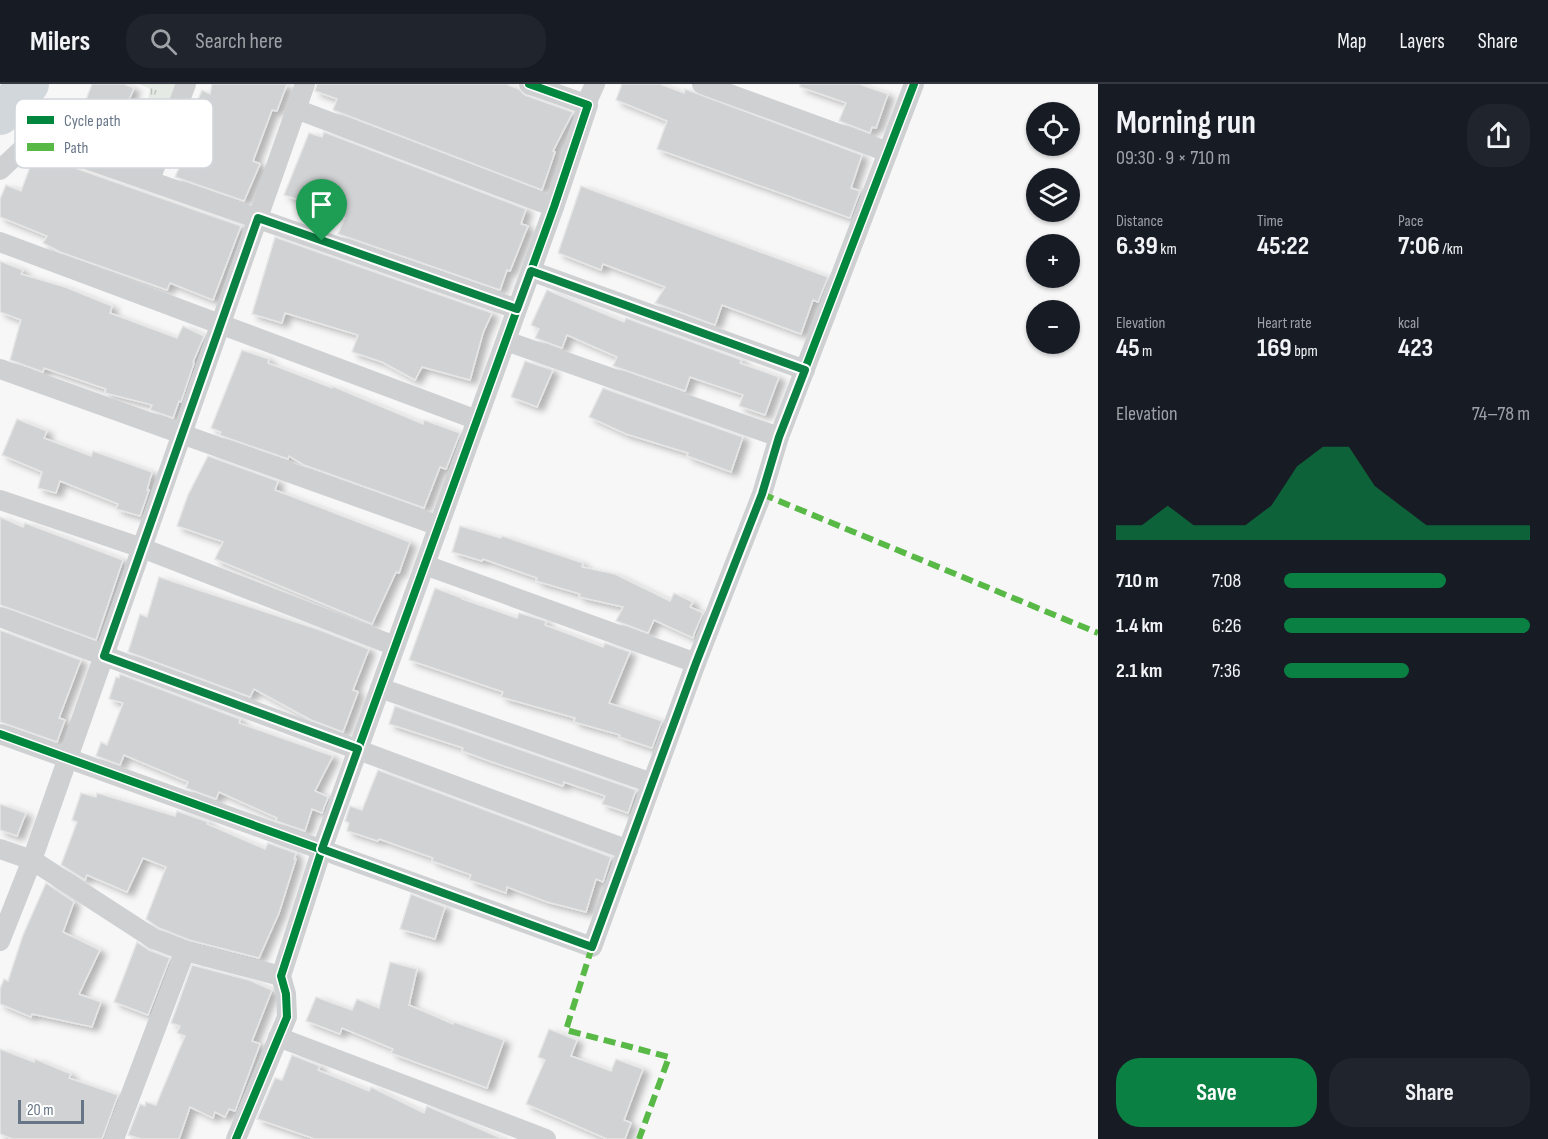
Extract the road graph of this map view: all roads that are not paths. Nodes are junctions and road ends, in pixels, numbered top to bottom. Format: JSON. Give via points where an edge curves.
{"nodes":[{"id":1,"x":186,"y":84,"type":"edge"},
{"id":2,"x":305,"y":84,"type":"edge"},
{"id":3,"x":529,"y":84,"type":"edge"},
{"id":4,"x":595,"y":84,"type":"edge"},
{"id":5,"x":702,"y":84,"type":"edge"},
{"id":6,"x":908,"y":86,"type":"edge"},
{"id":7,"x":180,"y":99,"type":"edge"},
{"id":8,"x":586,"y":104,"type":"junction"},
{"id":9,"x":296,"y":109,"type":"junction"},
{"id":10,"x":888,"y":152,"type":"junction"},
{"id":11,"x":15,"y":156,"type":"edge"},
{"id":12,"x":115,"y":168,"type":"edge"},
{"id":13,"x":154,"y":168,"type":"edge"},
{"id":14,"x":0,"y":170,"type":"edge"},
{"id":15,"x":150,"y":180,"type":"junction"},
{"id":16,"x":554,"y":207,"type":"junction"},
{"id":17,"x":258,"y":218,"type":"junction"},
{"id":18,"x":0,"y":242,"type":"edge"},
{"id":19,"x":531,"y":271,"type":"junction"},
{"id":20,"x":517,"y":309,"type":"junction"},
{"id":21,"x":220,"y":325,"type":"junction"},
{"id":22,"x":506,"y":340,"type":"junction"},
{"id":23,"x":0,"y":369,"type":"edge"},
{"id":24,"x":805,"y":370,"type":"junction"},
{"id":25,"x":477,"y":420,"type":"junction"},
{"id":26,"x":182,"y":434,"type":"junction"},
{"id":27,"x":779,"y":437,"type":"junction"},
{"id":28,"x":0,"y":500,"type":"edge"},
{"id":29,"x":439,"y":526,"type":"junction"},
{"id":30,"x":142,"y":548,"type":"junction"},
{"id":31,"x":425,"y":565,"type":"junction"},
{"id":32,"x":0,"y":617,"type":"edge"},
{"id":33,"x":395,"y":646,"type":"junction"},
{"id":34,"x":104,"y":656,"type":"junction"},
{"id":35,"x":696,"y":663,"type":"junction"},
{"id":36,"x":380,"y":688,"type":"junction"},
{"id":37,"x":0,"y":734,"type":"edge"},
{"id":38,"x":358,"y":749,"type":"junction"},
{"id":39,"x":68,"y":758,"type":"junction"},
{"id":40,"x":652,"y":783,"type":"junction"},
{"id":41,"x":0,"y":849,"type":"edge"},
{"id":42,"x":322,"y":849,"type":"junction"},
{"id":43,"x":628,"y":850,"type":"junction"},
{"id":44,"x":32,"y":860,"type":"junction"},
{"id":45,"x":0,"y":941,"type":"edge"},
{"id":46,"x":185,"y":951,"type":"junction"},
{"id":47,"x":281,"y":976,"type":"junction"},
{"id":48,"x":278,"y":1037,"type":"junction"},
{"id":49,"x":114,"y":1139,"type":"edge"},
{"id":50,"x":236,"y":1139,"type":"edge"},
{"id":51,"x":546,"y":1139,"type":"edge"}],
"edges":[{"from":1,"to":7,"type":"street"},
{"from":2,"to":9,"type":"street"},
{"from":3,"to":8,"type":"street"},
{"from":4,"to":8,"type":"street"},
{"from":5,"to":10,"type":"street"},
{"from":6,"to":10,"type":"street"},
{"from":8,"to":16,"type":"street"},
{"from":9,"to":16,"type":"street"},
{"from":9,"to":17,"type":"street"},
{"from":10,"to":24,"type":"street"},
{"from":11,"to":14,"type":"street"},
{"from":12,"to":15,"type":"street"},
{"from":13,"to":15,"type":"street"},
{"from":15,"to":17,"type":"street"},
{"from":16,"to":19,"type":"street"},
{"from":17,"to":20,"type":"street"},
{"from":17,"to":21,"type":"street"},
{"from":18,"to":21,"type":"street"},
{"from":19,"to":20,"type":"street"},
{"from":19,"to":24,"type":"street"},
{"from":20,"to":22,"type":"street"},
{"from":21,"to":25,"type":"street"},
{"from":21,"to":26,"type":"street"},
{"from":22,"to":25,"type":"street"},
{"from":22,"to":27,"type":"street"},
{"from":23,"to":26,"type":"street"},
{"from":24,"to":27,"type":"street"},
{"from":25,"to":29,"type":"street"},
{"from":26,"to":29,"type":"street"},
{"from":26,"to":30,"type":"street"},
{"from":27,"to":35,"type":"street","via":[[762,494]]},
{"from":28,"to":30,"type":"street"},
{"from":29,"to":31,"type":"street"},
{"from":30,"to":33,"type":"street"},
{"from":30,"to":34,"type":"street"},
{"from":31,"to":33,"type":"street"},
{"from":31,"to":35,"type":"street"},
{"from":32,"to":34,"type":"street"},
{"from":33,"to":36,"type":"street"},
{"from":34,"to":38,"type":"street"},
{"from":34,"to":39,"type":"street"},
{"from":35,"to":40,"type":"street"},
{"from":36,"to":38,"type":"street"},
{"from":36,"to":40,"type":"street"},
{"from":37,"to":39,"type":"street"},
{"from":38,"to":42,"type":"street"},
{"from":38,"to":43,"type":"street"},
{"from":39,"to":42,"type":"street"},
{"from":39,"to":44,"type":"street"},
{"from":40,"to":43,"type":"street"},
{"from":41,"to":44,"type":"street"},
{"from":42,"to":43,"type":"street","via":[[592,947]]},
{"from":42,"to":47,"type":"street"},
{"from":44,"to":45,"type":"street"},
{"from":44,"to":46,"type":"street","via":[[154,939]]},
{"from":46,"to":47,"type":"street"},
{"from":46,"to":49,"type":"street"},
{"from":47,"to":48,"type":"street","via":[[287,1017]]},
{"from":48,"to":50,"type":"street"},
{"from":48,"to":51,"type":"street"}]}
